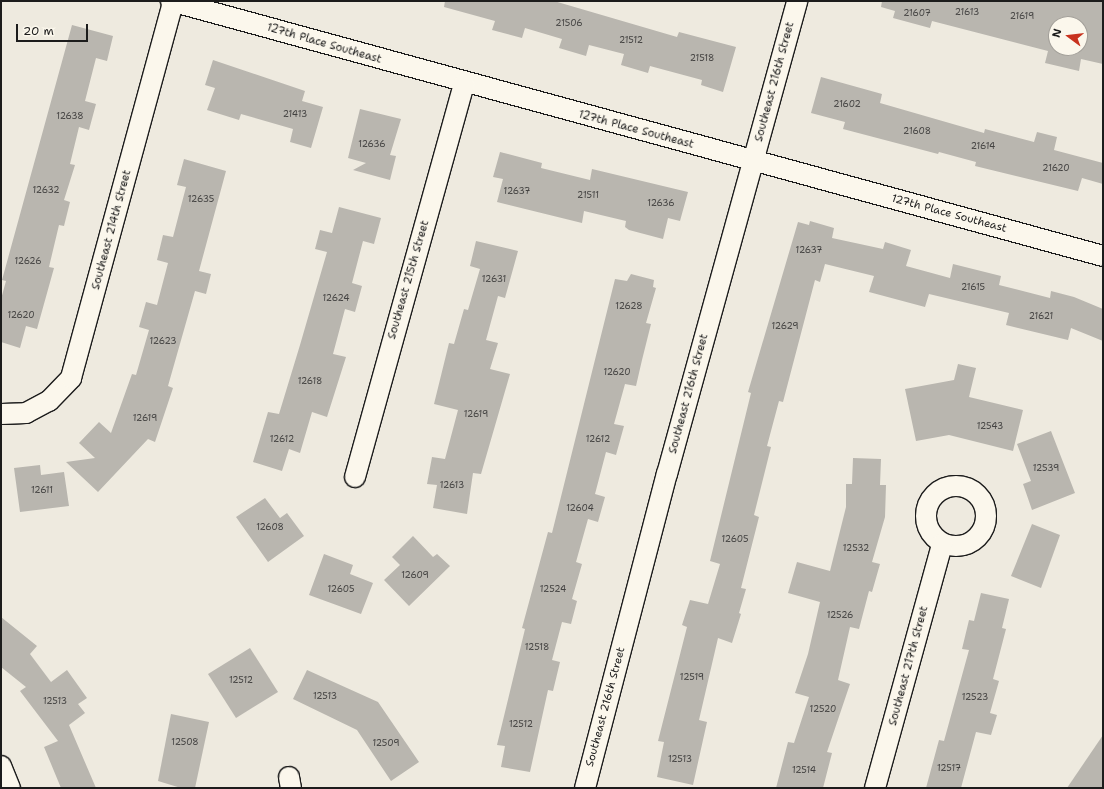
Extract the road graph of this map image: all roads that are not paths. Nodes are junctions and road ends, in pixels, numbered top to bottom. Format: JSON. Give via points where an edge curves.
{"nodes":[{"id":1,"x":172,"y":1,"type":"edge"},
{"id":2,"x":797,"y":1,"type":"edge"},
{"id":3,"x":464,"y":84,"type":"junction"},
{"id":4,"x":753,"y":161,"type":"junction"},
{"id":5,"x":1103,"y":256,"type":"edge"},
{"id":6,"x":1,"y":414,"type":"edge"},
{"id":7,"x":355,"y":477,"type":"dead end"},
{"id":8,"x":942,"y":544,"type":"dead end"},
{"id":9,"x":1,"y":766,"type":"edge"},
{"id":10,"x":10,"y":788,"type":"edge"},
{"id":11,"x":585,"y":788,"type":"edge"},
{"id":12,"x":875,"y":788,"type":"edge"}],
"edges":[{"from":1,"to":3,"type":"street","name":"127th Place Southeast"},
{"from":1,"to":6,"type":"street","name":"Southeast 214th Street","via":[[71,378],[49,400],[26,413]]},
{"from":2,"to":4,"type":"street","name":"Southeast 216th Street"},
{"from":3,"to":4,"type":"street","name":"127th Place Southeast"},
{"from":3,"to":7,"type":"street","name":"Southeast 215th Street"},
{"from":4,"to":5,"type":"street","name":"127th Place Southeast"},
{"from":4,"to":11,"type":"street","name":"Southeast 216th Street"},
{"from":8,"to":12,"type":"street","name":"Southeast 217th Street"},
{"from":9,"to":10,"type":"street"}]}
